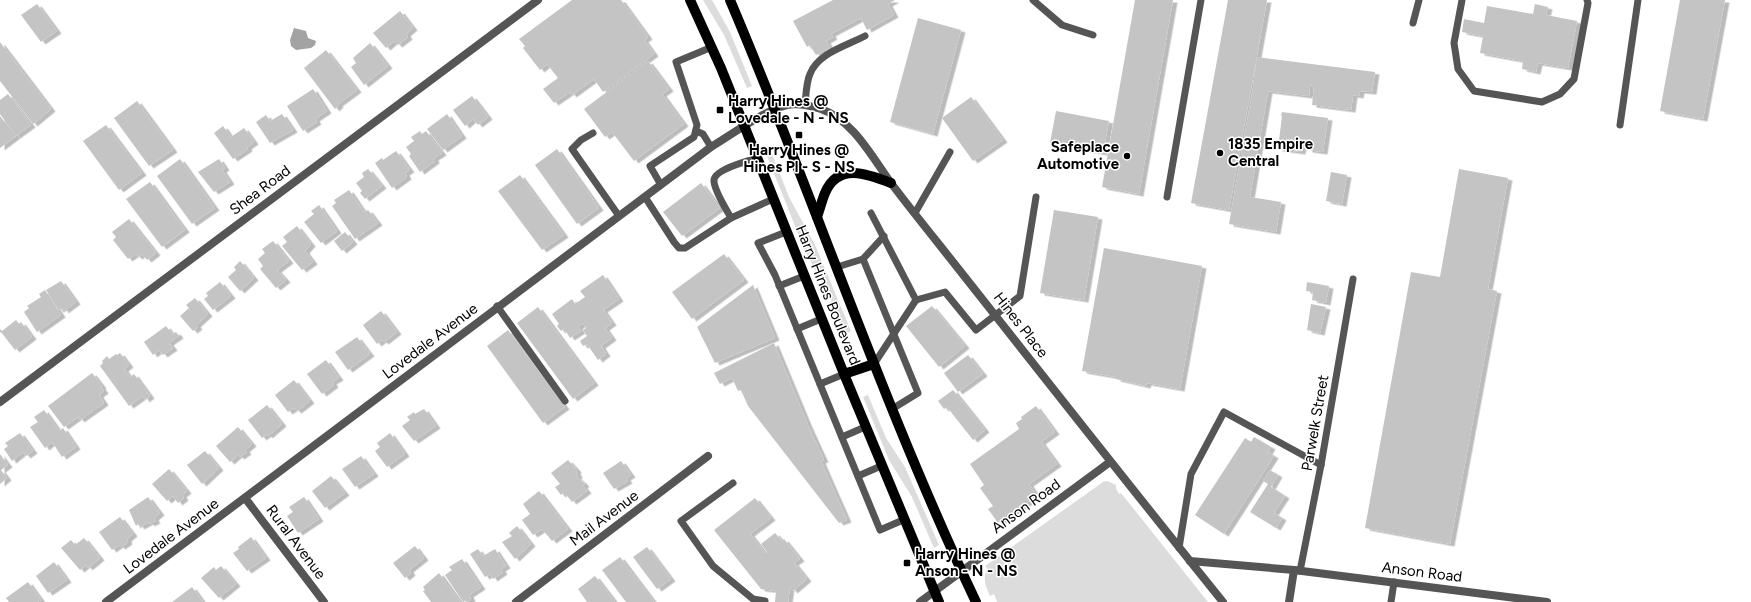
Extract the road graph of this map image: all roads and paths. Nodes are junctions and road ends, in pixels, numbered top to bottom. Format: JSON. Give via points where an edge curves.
{"nodes":[{"id":1,"x":538,"y":0,"type":"edge"},
{"id":2,"x":690,"y":0,"type":"edge"},
{"id":3,"x":730,"y":0,"type":"edge"},
{"id":4,"x":1032,"y":0,"type":"edge"},
{"id":5,"x":1201,"y":0,"type":"edge"},
{"id":6,"x":1419,"y":0,"type":"edge"},
{"id":7,"x":1462,"y":0,"type":"edge"},
{"id":8,"x":1587,"y":0,"type":"edge"},
{"id":9,"x":1638,"y":0,"type":"edge"},
{"id":10,"x":1413,"y":23,"type":"dead end"},
{"id":11,"x":1093,"y":35,"type":"dead end"},
{"id":12,"x":865,"y":36,"type":"dead end"},
{"id":13,"x":712,"y":47,"type":"junction"},
{"id":14,"x":805,"y":105,"type":"junction"},
{"id":15,"x":776,"y":109,"type":"junction"},
{"id":16,"x":1620,"y":125,"type":"dead end"},
{"id":17,"x":744,"y":127,"type":"junction"},
{"id":18,"x":696,"y":131,"type":"junction"},
{"id":19,"x":593,"y":133,"type":"dead end"},
{"id":20,"x":711,"y":148,"type":"junction"},
{"id":21,"x":950,"y":152,"type":"dead end"},
{"id":22,"x":757,"y":158,"type":"junction"},
{"id":23,"x":891,"y":183,"type":"junction"},
{"id":24,"x":661,"y":185,"type":"junction"},
{"id":25,"x":645,"y":197,"type":"junction"},
{"id":26,"x":1036,"y":197,"type":"dead end"},
{"id":27,"x":1167,"y":197,"type":"dead end"},
{"id":28,"x":773,"y":199,"type":"junction"},
{"id":29,"x":871,"y":213,"type":"dead end"},
{"id":30,"x":914,"y":213,"type":"junction"},
{"id":31,"x":619,"y":216,"type":"junction"},
{"id":32,"x":817,"y":217,"type":"junction"},
{"id":33,"x":731,"y":218,"type":"junction"},
{"id":34,"x":786,"y":232,"type":"junction"},
{"id":35,"x":884,"y":236,"type":"junction"},
{"id":36,"x":863,"y":258,"type":"junction"},
{"id":37,"x":837,"y":267,"type":"junction"},
{"id":38,"x":804,"y":276,"type":"junction"},
{"id":39,"x":1353,"y":280,"type":"dead end"},
{"id":40,"x":779,"y":286,"type":"junction"},
{"id":41,"x":916,"y":300,"type":"junction"},
{"id":42,"x":498,"y":306,"type":"junction"},
{"id":43,"x":995,"y":315,"type":"junction"},
{"id":44,"x":821,"y":319,"type":"junction"},
{"id":45,"x":797,"y":329,"type":"junction"},
{"id":46,"x":894,"y":335,"type":"junction"},
{"id":47,"x":874,"y":364,"type":"junction"},
{"id":48,"x":844,"y":374,"type":"junction"},
{"id":49,"x":820,"y":384,"type":"junction"},
{"id":50,"x":565,"y":401,"type":"dead end"},
{"id":51,"x":0,"y":402,"type":"edge"},
{"id":52,"x":892,"y":410,"type":"junction"},
{"id":53,"x":865,"y":427,"type":"junction"},
{"id":54,"x":842,"y":437,"type":"junction"},
{"id":55,"x":708,"y":456,"type":"dead end"},
{"id":56,"x":1110,"y":462,"type":"junction"},
{"id":57,"x":1321,"y":465,"type":"junction"},
{"id":58,"x":881,"y":466,"type":"junction"},
{"id":59,"x":858,"y":476,"type":"junction"},
{"id":60,"x":733,"y":483,"type":"dead end"},
{"id":61,"x":245,"y":498,"type":"junction"},
{"id":62,"x":904,"y":520,"type":"junction"},
{"id":63,"x":1179,"y":548,"type":"junction"},
{"id":64,"x":1190,"y":561,"type":"junction"},
{"id":65,"x":1297,"y":570,"type":"junction"},
{"id":66,"x":961,"y":571,"type":"junction"},
{"id":67,"x":1394,"y":582,"type":"junction"},
{"id":68,"x":934,"y":592,"type":"junction"},
{"id":69,"x":765,"y":601,"type":"dead end"},
{"id":70,"x":106,"y":602,"type":"edge"},
{"id":71,"x":324,"y":602,"type":"edge"},
{"id":72,"x":516,"y":602,"type":"edge"},
{"id":73,"x":920,"y":602,"type":"edge"},
{"id":74,"x":939,"y":602,"type":"edge"},
{"id":75,"x":976,"y":602,"type":"edge"},
{"id":76,"x":1223,"y":602,"type":"edge"},
{"id":77,"x":1289,"y":602,"type":"edge"},
{"id":78,"x":1391,"y":602,"type":"edge"},
{"id":79,"x":1548,"y":602,"type":"edge"}],
"edges":[{"from":1,"to":51,"type":"street","name":"Shea Road"},
{"from":2,"to":13,"type":"main road","name":"Harry Hines Boulevard"},
{"from":3,"to":15,"type":"main road","name":"Harry Hines Boulevard"},
{"from":4,"to":11,"type":"lane","via":[[1062,25]]},
{"from":5,"to":27,"type":"lane"},
{"from":6,"to":10,"type":"lane"},
{"from":7,"to":8,"type":"lane","via":[[1454,43],[1458,69],[1474,91],[1542,102],[1560,94],[1574,79]]},
{"from":9,"to":16,"type":"lane"},
{"from":12,"to":14,"type":"lane","via":[[827,54],[815,64],[809,76]]},
{"from":13,"to":17,"type":"main road","name":"Harry Hines Boulevard"},
{"from":13,"to":18,"type":"lane","via":[[676,62],[697,125]]},
{"from":14,"to":15,"type":"street","name":"Hines Place","via":[[789,105]]},
{"from":14,"to":23,"type":"street","name":"Hines Place","via":[[841,119]]},
{"from":15,"to":17,"type":"street","name":"Lovedale Avenue"},
{"from":15,"to":32,"type":"main road","name":"Harry Hines Boulevard"},
{"from":17,"to":20,"type":"street","name":"Lovedale Avenue"},
{"from":17,"to":22,"type":"main road","name":"Harry Hines Boulevard"},
{"from":18,"to":20,"type":"lane","via":[[703,134]]},
{"from":18,"to":24,"type":"lane","via":[[694,137],[650,166]]},
{"from":19,"to":31,"type":"lane","via":[[572,149]]},
{"from":20,"to":24,"type":"street","name":"Lovedale Avenue"},
{"from":21,"to":30,"type":"lane"},
{"from":22,"to":28,"type":"main road","name":"Harry Hines Boulevard"},
{"from":22,"to":33,"type":"lane","via":[[719,172],[714,178],[716,190]]},
{"from":23,"to":30,"type":"street","name":"Hines Place"},
{"from":23,"to":32,"type":"main road","via":[[868,174],[854,172],[838,177],[831,182],[825,192]]},
{"from":24,"to":25,"type":"street","name":"Lovedale Avenue"},
{"from":25,"to":31,"type":"street","name":"Lovedale Avenue"},
{"from":25,"to":33,"type":"lane","via":[[679,248],[685,248]]},
{"from":26,"to":43,"type":"lane","via":[[1020,296]]},
{"from":28,"to":33,"type":"lane"},
{"from":28,"to":34,"type":"main road","name":"Harry Hines Boulevard"},
{"from":29,"to":35,"type":"lane"},
{"from":30,"to":43,"type":"street","name":"Hines Place"},
{"from":31,"to":42,"type":"street","name":"Lovedale Avenue"},
{"from":32,"to":37,"type":"main road","name":"Harry Hines Boulevard"},
{"from":34,"to":38,"type":"main road","name":"Harry Hines Boulevard"},
{"from":34,"to":40,"type":"lane","via":[[758,243]]},
{"from":35,"to":36,"type":"lane"},
{"from":35,"to":41,"type":"lane"},
{"from":36,"to":37,"type":"lane"},
{"from":36,"to":46,"type":"lane"},
{"from":37,"to":47,"type":"main road","name":"Harry Hines Boulevard"},
{"from":38,"to":40,"type":"lane"},
{"from":38,"to":44,"type":"main road","name":"Harry Hines Boulevard"},
{"from":39,"to":57,"type":"lane","name":"Parwelk Street"},
{"from":40,"to":45,"type":"lane"},
{"from":41,"to":43,"type":"lane","via":[[945,292],[976,330]]},
{"from":41,"to":46,"type":"lane"},
{"from":42,"to":50,"type":"lane"},
{"from":42,"to":61,"type":"street","name":"Lovedale Avenue"},
{"from":43,"to":56,"type":"street","name":"Hines Place"},
{"from":44,"to":45,"type":"lane"},
{"from":44,"to":48,"type":"main road","name":"Harry Hines Boulevard"},
{"from":45,"to":49,"type":"lane"},
{"from":46,"to":47,"type":"lane"},
{"from":46,"to":52,"type":"lane","via":[[918,393]]},
{"from":47,"to":48,"type":"main road"},
{"from":47,"to":52,"type":"main road","name":"Harry Hines Boulevard"},
{"from":48,"to":49,"type":"lane"},
{"from":48,"to":53,"type":"main road","name":"Harry Hines Boulevard"},
{"from":49,"to":54,"type":"lane"},
{"from":52,"to":66,"type":"main road","name":"Harry Hines Boulevard"},
{"from":53,"to":54,"type":"lane"},
{"from":53,"to":58,"type":"main road","name":"Harry Hines Boulevard"},
{"from":54,"to":59,"type":"lane"},
{"from":55,"to":72,"type":"street","name":"Mail Avenue"},
{"from":56,"to":63,"type":"street","name":"Hines Place"},
{"from":56,"to":66,"type":"street","name":"Anson Road"},
{"from":57,"to":63,"type":"lane","via":[[1224,412],[1191,474]]},
{"from":57,"to":65,"type":"lane","name":"Parwelk Street"},
{"from":58,"to":59,"type":"lane"},
{"from":58,"to":62,"type":"main road","name":"Harry Hines Boulevard"},
{"from":59,"to":62,"type":"lane","via":[[880,530]]},
{"from":60,"to":69,"type":"lane","via":[[681,521],[713,566],[753,599]]},
{"from":61,"to":70,"type":"street","name":"Lovedale Avenue"},
{"from":61,"to":71,"type":"street","name":"Rural Avenue"},
{"from":62,"to":68,"type":"main road","name":"Harry Hines Boulevard"},
{"from":63,"to":64,"type":"street","name":"Hines Place"},
{"from":64,"to":65,"type":"street","name":"Anson Road"},
{"from":64,"to":76,"type":"street","name":"Hines Place"},
{"from":65,"to":67,"type":"street","name":"Anson Road"},
{"from":65,"to":77,"type":"street"},
{"from":66,"to":68,"type":"street","name":"Anson Road"},
{"from":66,"to":75,"type":"main road","name":"Harry Hines Boulevard"},
{"from":67,"to":78,"type":"lane"},
{"from":67,"to":79,"type":"street","name":"Anson Road"},
{"from":68,"to":73,"type":"street","name":"Anson Road"},
{"from":68,"to":74,"type":"main road","name":"Harry Hines Boulevard"}]}
